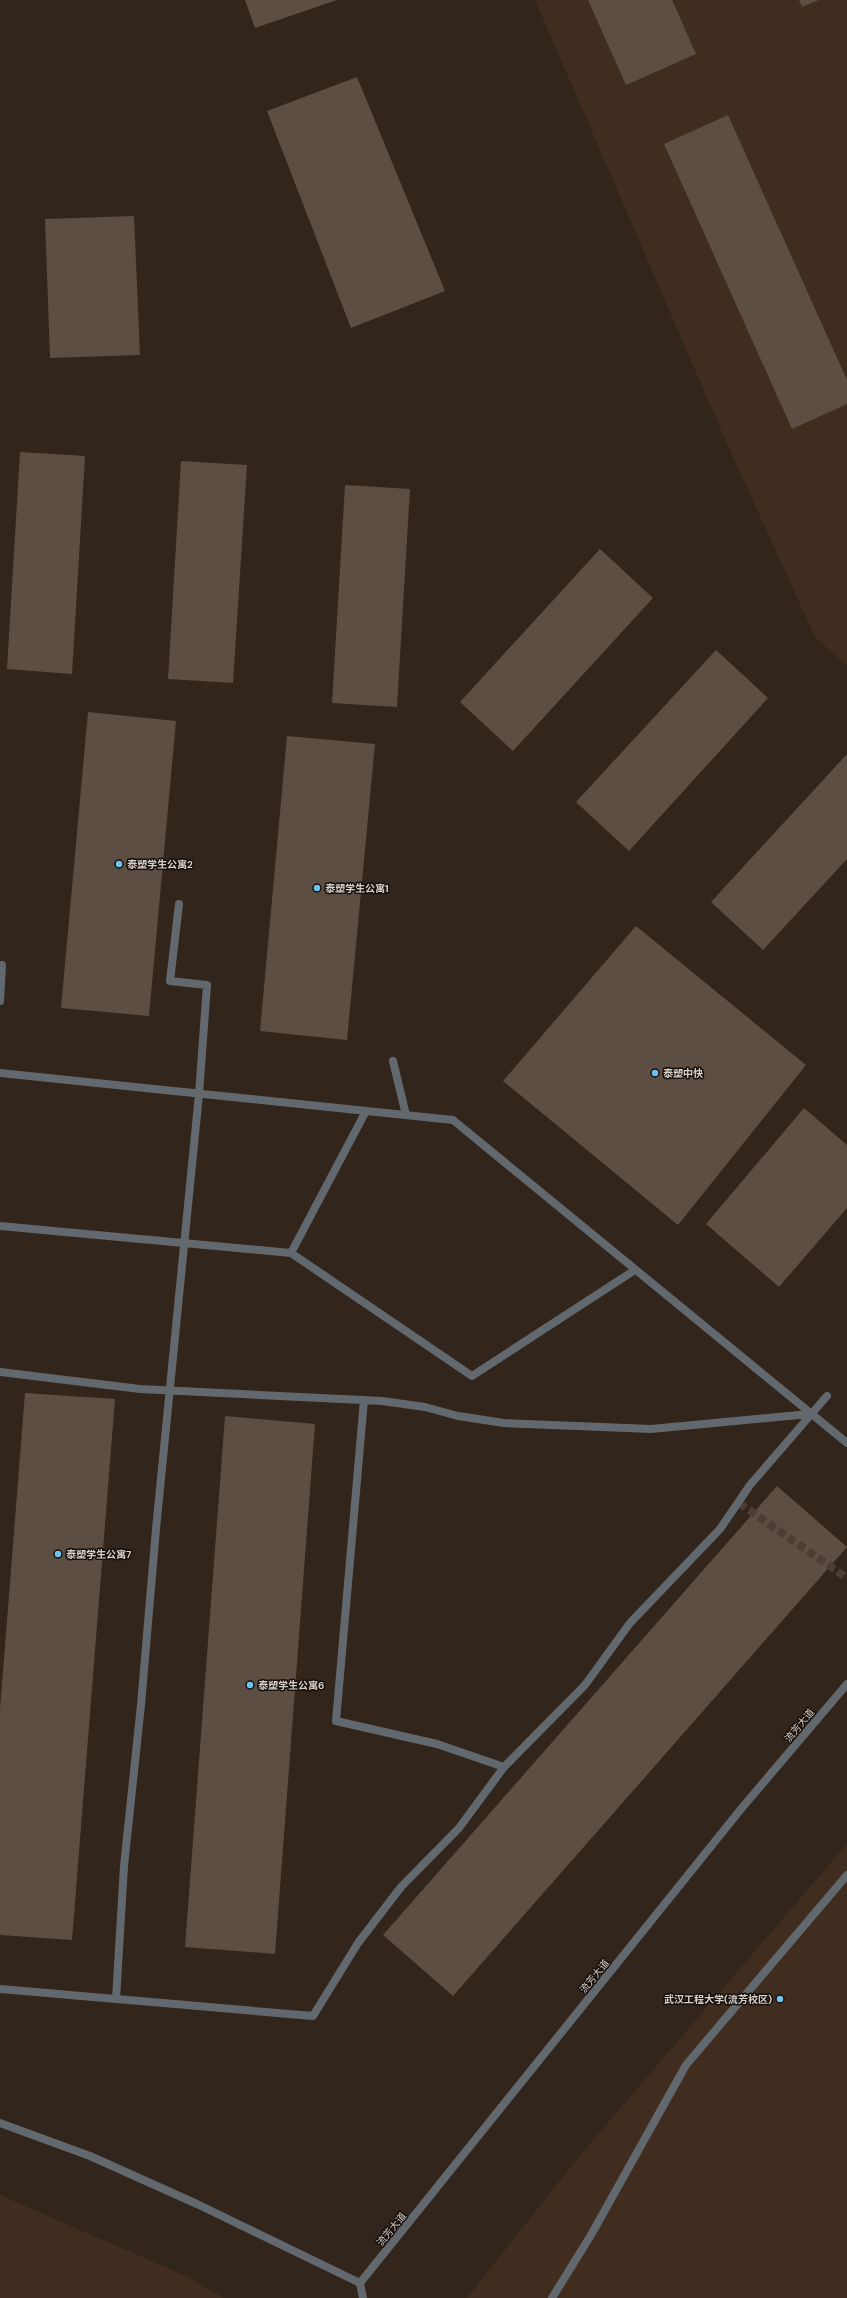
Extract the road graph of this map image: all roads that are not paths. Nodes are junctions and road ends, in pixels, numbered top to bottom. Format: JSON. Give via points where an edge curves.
{"nodes":[{"id":1,"x":179,"y":904,"type":"dead end"},
{"id":2,"x":0,"y":965,"type":"edge"},
{"id":3,"x":0,"y":1001,"type":"edge"},
{"id":4,"x":393,"y":1061,"type":"dead end"},
{"id":5,"x":0,"y":1073,"type":"edge"},
{"id":6,"x":199,"y":1094,"type":"junction"},
{"id":7,"x":366,"y":1111,"type":"junction"},
{"id":8,"x":406,"y":1116,"type":"junction"},
{"id":9,"x":0,"y":1226,"type":"edge"},
{"id":10,"x":184,"y":1243,"type":"junction"},
{"id":11,"x":291,"y":1253,"type":"junction"},
{"id":12,"x":635,"y":1270,"type":"junction"},
{"id":13,"x":0,"y":1372,"type":"edge"},
{"id":14,"x":170,"y":1390,"type":"junction"},
{"id":15,"x":827,"y":1396,"type":"dead end"},
{"id":16,"x":364,"y":1400,"type":"junction"},
{"id":17,"x":810,"y":1414,"type":"junction"},
{"id":18,"x":847,"y":1443,"type":"edge"},
{"id":19,"x":847,"y":1684,"type":"edge"},
{"id":20,"x":504,"y":1767,"type":"junction"},
{"id":21,"x":847,"y":1875,"type":"edge"},
{"id":22,"x":0,"y":1989,"type":"edge"},
{"id":23,"x":116,"y":1999,"type":"junction"},
{"id":24,"x":0,"y":2123,"type":"edge"},
{"id":25,"x":360,"y":2283,"type":"junction"},
{"id":26,"x":363,"y":2298,"type":"edge"},
{"id":27,"x":552,"y":2298,"type":"edge"}],
"edges":[{"from":1,"to":6,"type":"street","via":[[170,981],[207,985]]},
{"from":2,"to":3,"type":"street"},
{"from":4,"to":8,"type":"street"},
{"from":5,"to":6,"type":"street"},
{"from":6,"to":7,"type":"street"},
{"from":6,"to":10,"type":"street"},
{"from":7,"to":8,"type":"street"},
{"from":7,"to":11,"type":"street"},
{"from":8,"to":12,"type":"street","via":[[452,1120]]},
{"from":9,"to":10,"type":"street"},
{"from":10,"to":11,"type":"street"},
{"from":10,"to":14,"type":"street"},
{"from":11,"to":12,"type":"street","via":[[472,1376]]},
{"from":12,"to":17,"type":"street"},
{"from":13,"to":14,"type":"street","via":[[140,1389]]},
{"from":14,"to":16,"type":"street"},
{"from":14,"to":23,"type":"street","via":[[124,1866]]},
{"from":15,"to":17,"type":"street"},
{"from":16,"to":17,"type":"street","via":[[425,1407],[458,1416],[504,1423],[643,1429]]},
{"from":16,"to":20,"type":"street","via":[[336,1721],[437,1744]]},
{"from":17,"to":18,"type":"street"},
{"from":17,"to":20,"type":"street","via":[[750,1486],[720,1529],[630,1623],[585,1685]]},
{"from":19,"to":25,"type":"street","name":"流芳大道","via":[[741,1808]]},
{"from":20,"to":23,"type":"street","via":[[459,1828],[401,1887],[358,1943],[314,2016]]},
{"from":21,"to":27,"type":"street","via":[[686,2064],[591,2235]]},
{"from":22,"to":23,"type":"street"},
{"from":24,"to":25,"type":"street","via":[[97,2159]]},
{"from":25,"to":26,"type":"street"}]}
